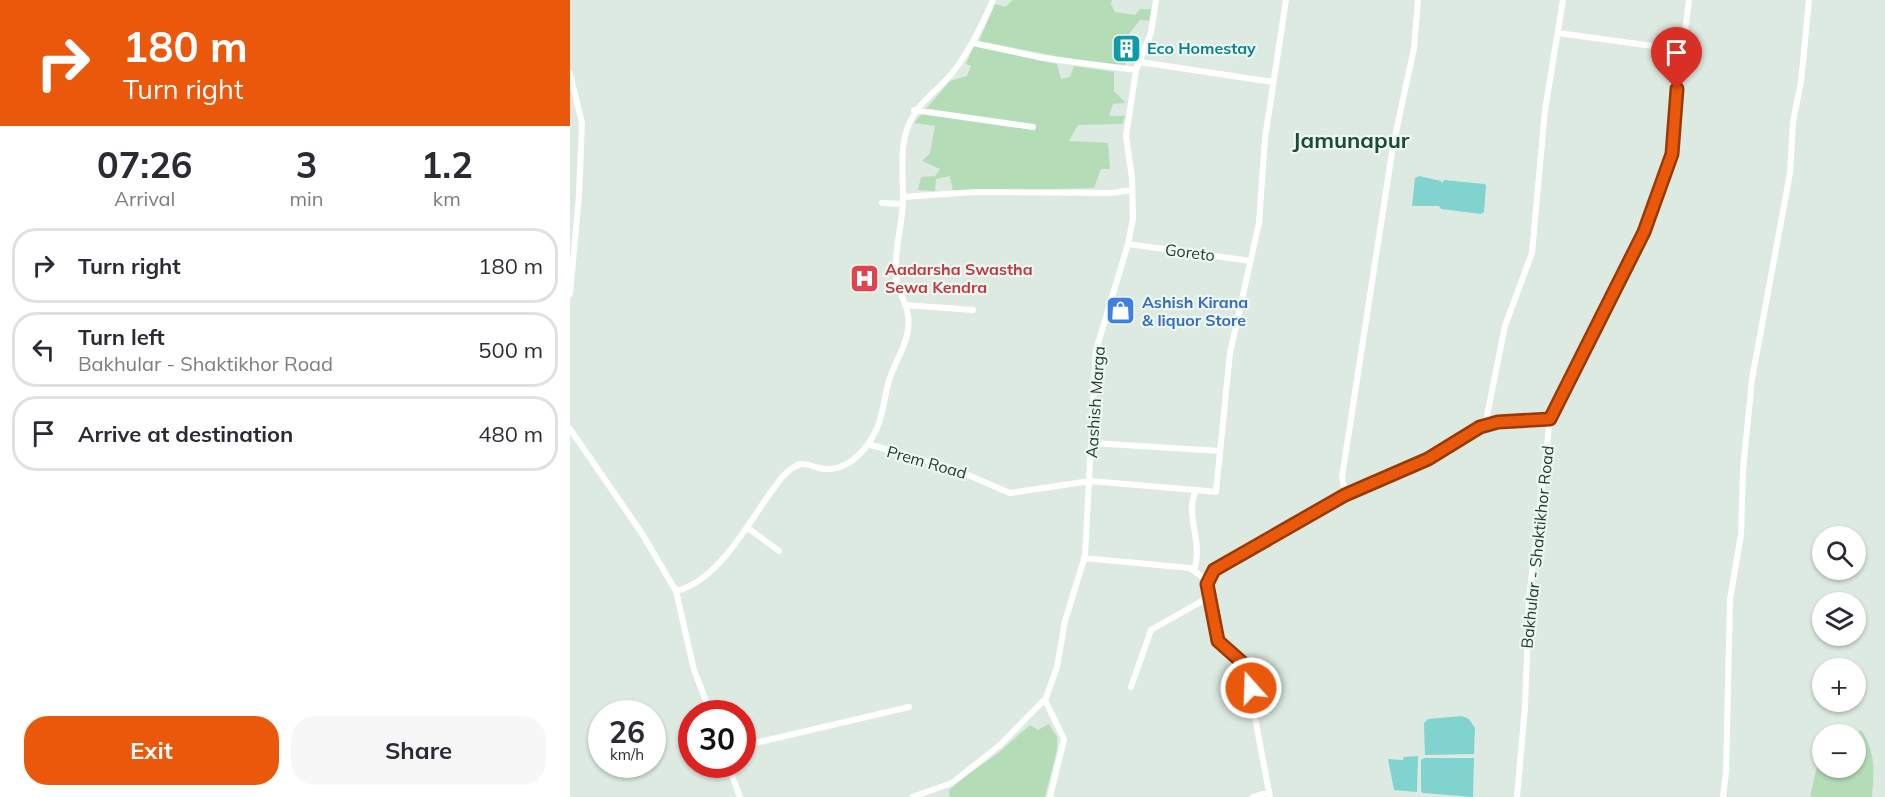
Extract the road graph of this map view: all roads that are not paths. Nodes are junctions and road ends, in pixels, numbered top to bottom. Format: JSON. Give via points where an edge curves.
{"nodes":[{"id":1,"x":993,"y":0,"type":"edge"},
{"id":2,"x":1156,"y":0,"type":"edge"},
{"id":3,"x":1286,"y":0,"type":"edge"},
{"id":4,"x":1418,"y":0,"type":"edge"},
{"id":5,"x":1563,"y":0,"type":"edge"},
{"id":6,"x":1689,"y":0,"type":"edge"},
{"id":7,"x":1809,"y":0,"type":"edge"},
{"id":8,"x":1558,"y":33,"type":"junction"},
{"id":9,"x":973,"y":43,"type":"junction"},
{"id":10,"x":1682,"y":50,"type":"junction"},
{"id":11,"x":1140,"y":62,"type":"junction"},
{"id":12,"x":1136,"y":70,"type":"junction"},
{"id":13,"x":570,"y":74,"type":"edge"},
{"id":14,"x":1273,"y":82,"type":"junction"},
{"id":15,"x":915,"y":110,"type":"junction"},
{"id":16,"x":1033,"y":127,"type":"dead end"},
{"id":17,"x":1132,"y":190,"type":"junction"},
{"id":18,"x":903,"y":200,"type":"junction"},
{"id":19,"x":882,"y":203,"type":"dead end"},
{"id":20,"x":1128,"y":244,"type":"junction"},
{"id":21,"x":1251,"y":261,"type":"junction"},
{"id":22,"x":945,"y":267,"type":"dead end"},
{"id":23,"x":895,"y":271,"type":"junction"},
{"id":24,"x":570,"y":294,"type":"edge"},
{"id":25,"x":905,"y":305,"type":"junction"},
{"id":26,"x":973,"y":310,"type":"dead end"},
{"id":27,"x":1550,"y":419,"type":"junction"},
{"id":28,"x":1485,"y":426,"type":"junction"},
{"id":29,"x":570,"y":429,"type":"edge"},
{"id":30,"x":1092,"y":442,"type":"junction"},
{"id":31,"x":868,"y":444,"type":"junction"},
{"id":32,"x":1220,"y":451,"type":"junction"},
{"id":33,"x":1090,"y":481,"type":"junction"},
{"id":34,"x":1196,"y":490,"type":"junction"},
{"id":35,"x":1345,"y":495,"type":"junction"},
{"id":36,"x":748,"y":528,"type":"junction"},
{"id":37,"x":779,"y":551,"type":"dead end"},
{"id":38,"x":1084,"y":558,"type":"junction"},
{"id":39,"x":1194,"y":571,"type":"junction"},
{"id":40,"x":1208,"y":582,"type":"junction"},
{"id":41,"x":676,"y":591,"type":"junction"},
{"id":42,"x":1209,"y":597,"type":"junction"},
{"id":43,"x":1131,"y":687,"type":"dead end"},
{"id":44,"x":706,"y":700,"type":"edge"},
{"id":45,"x":1045,"y":700,"type":"junction"},
{"id":46,"x":909,"y":707,"type":"dead end"},
{"id":47,"x":756,"y":743,"type":"edge"},
{"id":48,"x":733,"y":778,"type":"edge"},
{"id":49,"x":1269,"y":794,"type":"edge"},
{"id":50,"x":740,"y":797,"type":"edge"},
{"id":51,"x":912,"y":797,"type":"edge"},
{"id":52,"x":1050,"y":797,"type":"edge"},
{"id":53,"x":1253,"y":797,"type":"edge"},
{"id":54,"x":1517,"y":797,"type":"edge"},
{"id":55,"x":1723,"y":797,"type":"edge"}],
"edges":[{"from":1,"to":9,"type":"street"},
{"from":2,"to":11,"type":"street","name":"Aashish Marga","via":[[1152,33]]},
{"from":3,"to":14,"type":"street"},
{"from":4,"to":35,"type":"street","via":[[1414,48],[1394,146],[1342,477]]},
{"from":5,"to":8,"type":"street"},
{"from":6,"to":10,"type":"street","name":"Bakhular - Shaktikhor Road"},
{"from":7,"to":55,"type":"street","via":[[1790,173],[1752,379],[1741,535],[1730,599]]},
{"from":8,"to":10,"type":"street"},
{"from":8,"to":28,"type":"street","via":[[1545,110],[1532,253],[1505,326]]},
{"from":9,"to":12,"type":"street","via":[[1043,58]]},
{"from":9,"to":15,"type":"street","via":[[952,73]]},
{"from":10,"to":27,"type":"street","name":"Bakhular - Shaktikhor Road","via":[[1672,154],[1644,232]]},
{"from":11,"to":12,"type":"street","name":"Aashish Marga"},
{"from":11,"to":14,"type":"street"},
{"from":12,"to":17,"type":"street","name":"Aashish Marga","via":[[1126,136]]},
{"from":13,"to":24,"type":"street","via":[[582,123]]},
{"from":14,"to":21,"type":"street","via":[[1259,223]]},
{"from":15,"to":16,"type":"street"},
{"from":15,"to":18,"type":"street","via":[[905,136]]},
{"from":17,"to":18,"type":"street","via":[[975,192]]},
{"from":17,"to":20,"type":"street","name":"Aashish Marga","via":[[1133,219]]},
{"from":18,"to":19,"type":"street"},
{"from":18,"to":23,"type":"street"},
{"from":20,"to":21,"type":"street","name":"Goreto"},
{"from":20,"to":30,"type":"street","name":"Aashish Marga","via":[[1096,350]]},
{"from":21,"to":32,"type":"street","via":[[1230,353]]},
{"from":22,"to":23,"type":"street"},
{"from":23,"to":25,"type":"street"},
{"from":25,"to":26,"type":"street"},
{"from":25,"to":31,"type":"street","via":[[907,336],[889,381],[883,417]]},
{"from":27,"to":28,"type":"street"},
{"from":27,"to":54,"type":"street","name":"Bakhular - Shaktikhor Road","via":[[1529,598]]},
{"from":28,"to":35,"type":"street","via":[[1428,459]]},
{"from":29,"to":41,"type":"street","via":[[641,532]]},
{"from":30,"to":32,"type":"street"},
{"from":30,"to":33,"type":"street","name":"Aashish Marga"},
{"from":31,"to":33,"type":"street","name":"Prem Road","via":[[954,469],[1010,493]]},
{"from":31,"to":36,"type":"street","via":[[846,465],[832,470],[802,464],[790,470]]},
{"from":32,"to":34,"type":"street","via":[[1216,492]]},
{"from":33,"to":34,"type":"street","name":"Prem Road"},
{"from":33,"to":38,"type":"street","name":"Aashish Marga"},
{"from":34,"to":39,"type":"street","via":[[1191,503],[1199,554]]},
{"from":35,"to":40,"type":"street","via":[[1214,570]]},
{"from":36,"to":37,"type":"street"},
{"from":36,"to":41,"type":"street","via":[[705,574]]},
{"from":38,"to":39,"type":"street"},
{"from":38,"to":45,"type":"street","name":"Aashish Marga"},
{"from":39,"to":40,"type":"street"},
{"from":40,"to":42,"type":"street"},
{"from":41,"to":44,"type":"street","via":[[694,669]]},
{"from":42,"to":43,"type":"street","via":[[1151,630]]},
{"from":42,"to":49,"type":"street","via":[[1218,641],[1245,665]]},
{"from":45,"to":51,"type":"street","via":[[1000,745],[952,783]]},
{"from":45,"to":52,"type":"street","via":[[1064,739]]},
{"from":46,"to":47,"type":"street"},
{"from":48,"to":50,"type":"street"},
{"from":49,"to":53,"type":"street"}]}
